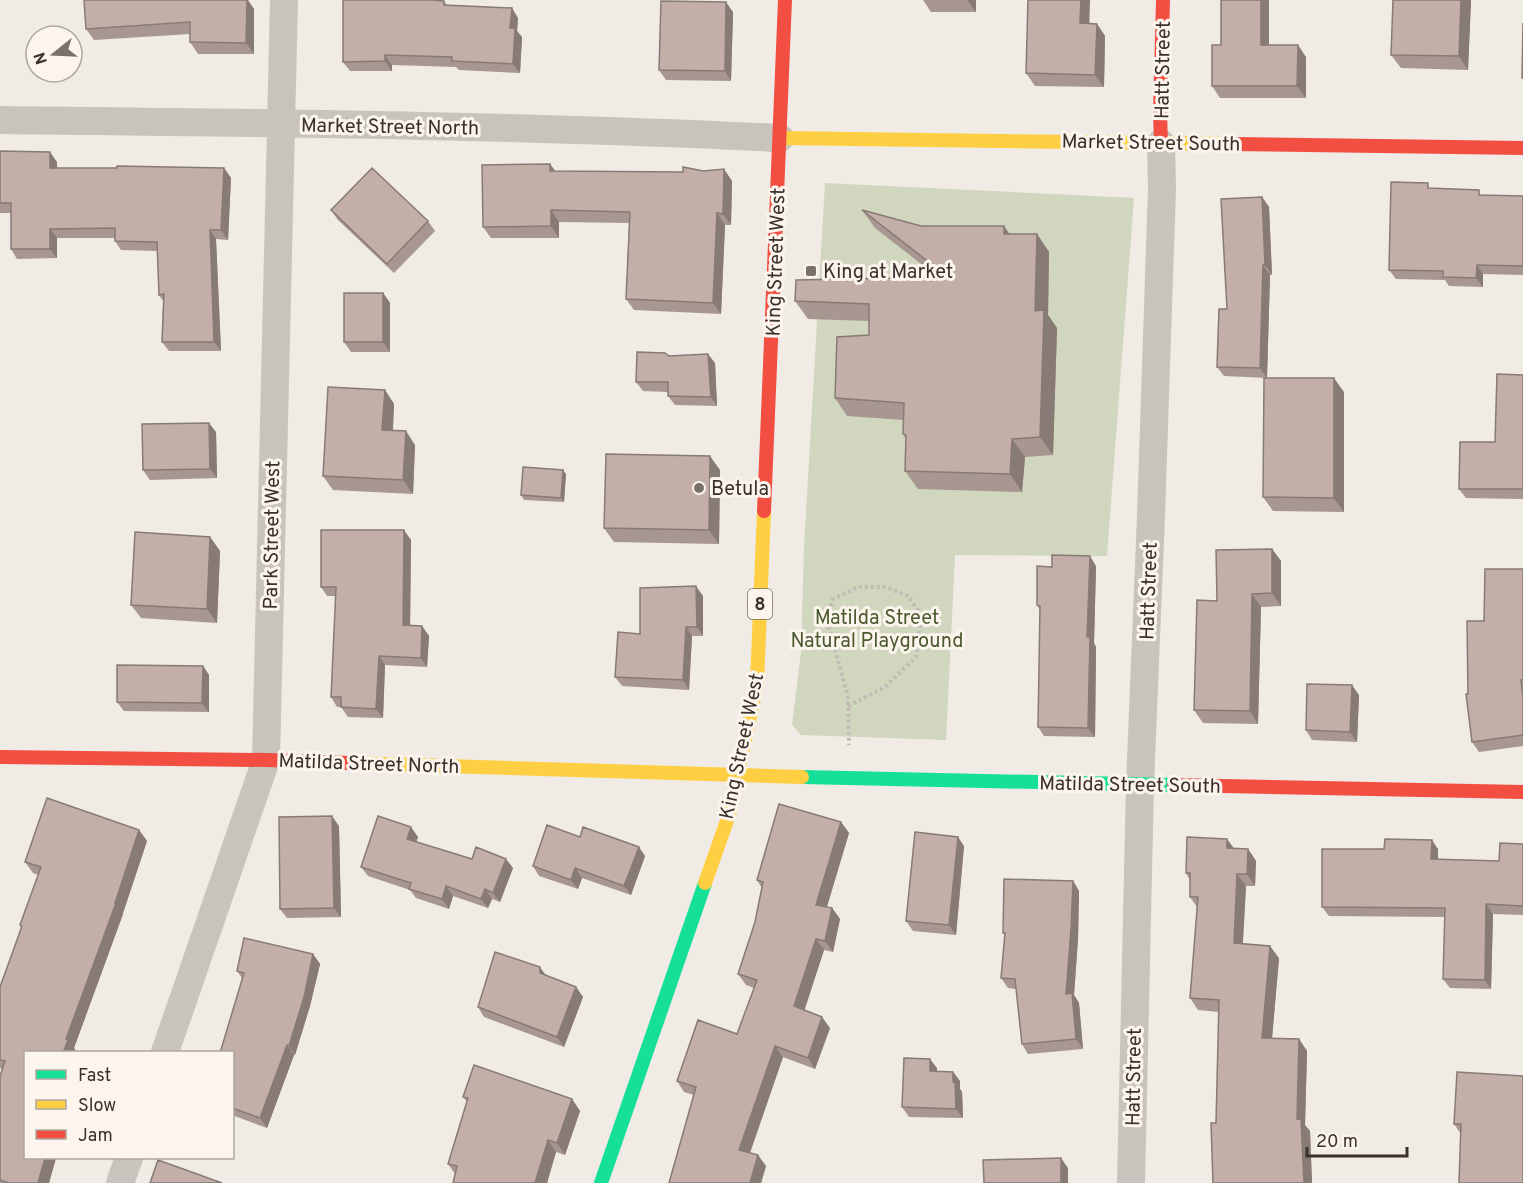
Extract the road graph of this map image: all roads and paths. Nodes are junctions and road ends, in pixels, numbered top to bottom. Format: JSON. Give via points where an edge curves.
{"nodes":[{"id":1,"x":284,"y":0,"type":"edge"},
{"id":2,"x":785,"y":0,"type":"edge"},
{"id":3,"x":1163,"y":0,"type":"edge"},
{"id":4,"x":0,"y":120,"type":"edge"},
{"id":5,"x":281,"y":123,"type":"junction"},
{"id":6,"x":780,"y":138,"type":"junction"},
{"id":7,"x":1161,"y":144,"type":"junction"},
{"id":8,"x":1523,"y":148,"type":"edge"},
{"id":9,"x":848,"y":706,"type":"junction"},
{"id":10,"x":0,"y":757,"type":"edge"},
{"id":11,"x":266,"y":760,"type":"junction"},
{"id":12,"x":738,"y":776,"type":"junction"},
{"id":13,"x":850,"y":778,"type":"junction"},
{"id":14,"x":1140,"y":784,"type":"junction"},
{"id":15,"x":1523,"y":792,"type":"edge"},
{"id":16,"x":166,"y":1051,"type":"edge"},
{"id":17,"x":129,"y":1159,"type":"edge"},
{"id":18,"x":120,"y":1183,"type":"edge"},
{"id":19,"x":601,"y":1183,"type":"edge"},
{"id":20,"x":1131,"y":1183,"type":"edge"}],
"edges":[{"from":1,"to":5,"type":"street","name":"Park Street West"},
{"from":2,"to":6,"type":"street","name":"King Street West","number":"8"},
{"from":3,"to":7,"type":"street","name":"Hatt Street"},
{"from":4,"to":5,"type":"street","name":"Market Street North"},
{"from":5,"to":6,"type":"street","name":"Market Street North","via":[[623,130]]},
{"from":5,"to":11,"type":"street","name":"Park Street West"},
{"from":6,"to":7,"type":"street","name":"Market Street South"},
{"from":6,"to":12,"type":"street","name":"King Street West","number":"8","via":[[757,683]]},
{"from":7,"to":8,"type":"street","name":"Market Street South"},
{"from":7,"to":14,"type":"street","name":"Hatt Street"},
{"from":9,"to":9,"type":"path","via":[[827,620],[833,599],[858,587],[886,587],[908,596],[921,615],[916,657],[885,687]]},
{"from":9,"to":13,"type":"path"},
{"from":10,"to":11,"type":"street","name":"Matilda Street North"},
{"from":11,"to":12,"type":"street","name":"Matilda Street North"},
{"from":11,"to":16,"type":"street","name":"Park Street West"},
{"from":12,"to":13,"type":"street","name":"Matilda Street South"},
{"from":12,"to":19,"type":"street","name":"King Street West","number":"8","via":[[729,815]]},
{"from":13,"to":14,"type":"street","name":"Matilda Street South"},
{"from":14,"to":15,"type":"street","name":"Matilda Street South"},
{"from":14,"to":20,"type":"street","name":"Hatt Street"},
{"from":17,"to":18,"type":"street"}]}
